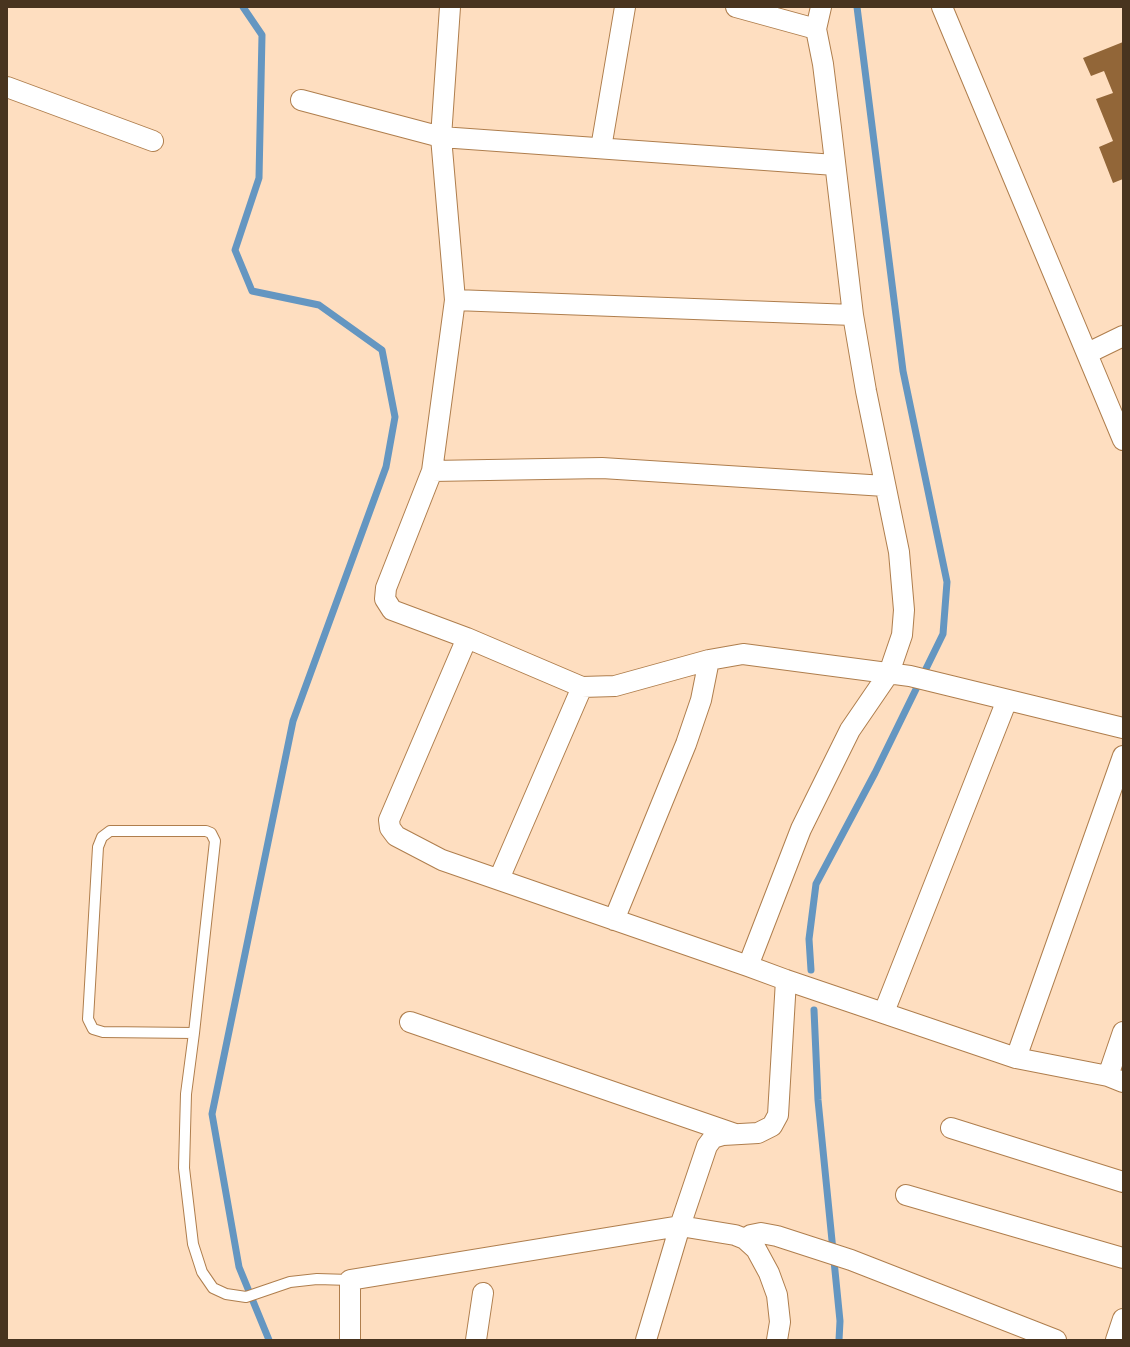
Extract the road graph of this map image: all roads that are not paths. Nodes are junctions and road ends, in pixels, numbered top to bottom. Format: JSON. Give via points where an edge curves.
{"nodes":[{"id":1,"x":450,"y":7,"type":"edge"},
{"id":2,"x":625,"y":7,"type":"edge"},
{"id":3,"x":736,"y":7,"type":"edge"},
{"id":4,"x":821,"y":7,"type":"edge"},
{"id":5,"x":942,"y":7,"type":"edge"},
{"id":6,"x":816,"y":29,"type":"junction"},
{"id":7,"x":7,"y":87,"type":"edge"},
{"id":8,"x":301,"y":100,"type":"dead end"},
{"id":9,"x":441,"y":136,"type":"junction"},
{"id":10,"x":153,"y":141,"type":"dead end"},
{"id":11,"x":601,"y":148,"type":"junction"},
{"id":12,"x":834,"y":165,"type":"junction"},
{"id":13,"x":455,"y":300,"type":"junction"},
{"id":14,"x":853,"y":315,"type":"junction"},
{"id":15,"x":1123,"y":336,"type":"edge"},
{"id":16,"x":1088,"y":353,"type":"junction"},
{"id":17,"x":1123,"y":440,"type":"edge"},
{"id":18,"x":432,"y":472,"type":"junction"},
{"id":19,"x":884,"y":486,"type":"junction"},
{"id":20,"x":467,"y":638,"type":"junction"},
{"id":21,"x":709,"y":660,"type":"junction"},
{"id":22,"x":889,"y":672,"type":"junction"},
{"id":23,"x":582,"y":687,"type":"junction"},
{"id":24,"x":1007,"y":700,"type":"junction"},
{"id":25,"x":1123,"y":728,"type":"edge"},
{"id":26,"x":1123,"y":756,"type":"edge"},
{"id":27,"x":499,"y":879,"type":"junction"},
{"id":28,"x":614,"y":920,"type":"junction"},
{"id":29,"x":748,"y":966,"type":"junction"},
{"id":30,"x":786,"y":980,"type":"junction"},
{"id":31,"x":884,"y":1012,"type":"junction"},
{"id":32,"x":410,"y":1022,"type":"dead end"},
{"id":33,"x":1123,"y":1032,"type":"edge"},
{"id":34,"x":194,"y":1034,"type":"junction"},
{"id":35,"x":1016,"y":1058,"type":"junction"},
{"id":36,"x":1116,"y":1079,"type":"edge"},
{"id":37,"x":951,"y":1128,"type":"dead end"},
{"id":38,"x":736,"y":1134,"type":"junction"},
{"id":39,"x":1123,"y":1182,"type":"edge"},
{"id":40,"x":906,"y":1195,"type":"dead end"},
{"id":41,"x":680,"y":1226,"type":"junction"},
{"id":42,"x":744,"y":1240,"type":"junction"},
{"id":43,"x":1123,"y":1258,"type":"edge"},
{"id":44,"x":350,"y":1280,"type":"junction"},
{"id":45,"x":483,"y":1292,"type":"dead end"},
{"id":46,"x":1123,"y":1319,"type":"edge"},
{"id":47,"x":350,"y":1340,"type":"edge"},
{"id":48,"x":476,"y":1340,"type":"edge"},
{"id":49,"x":646,"y":1340,"type":"edge"},
{"id":50,"x":777,"y":1340,"type":"edge"},
{"id":51,"x":1056,"y":1340,"type":"edge"},
{"id":52,"x":1116,"y":1340,"type":"edge"}],
"edges":[{"from":1,"to":9,"type":"street"},
{"from":2,"to":11,"type":"street"},
{"from":3,"to":6,"type":"street"},
{"from":4,"to":6,"type":"street"},
{"from":5,"to":16,"type":"street"},
{"from":6,"to":12,"type":"street","via":[[823,64]]},
{"from":7,"to":10,"type":"street"},
{"from":8,"to":9,"type":"street"},
{"from":9,"to":11,"type":"street"},
{"from":9,"to":13,"type":"street"},
{"from":11,"to":12,"type":"street"},
{"from":12,"to":14,"type":"street","via":[[839,188]]},
{"from":13,"to":14,"type":"street"},
{"from":13,"to":18,"type":"street"},
{"from":14,"to":19,"type":"street"},
{"from":15,"to":16,"type":"street"},
{"from":16,"to":17,"type":"street"},
{"from":18,"to":19,"type":"street","via":[[602,468]]},
{"from":18,"to":20,"type":"street","via":[[386,588],[385,599],[392,610]]},
{"from":19,"to":22,"type":"street","via":[[899,552],[904,610],[902,635]]},
{"from":20,"to":23,"type":"street"},
{"from":20,"to":27,"type":"street","via":[[389,820],[390,828],[396,836],[442,860]]},
{"from":21,"to":22,"type":"street","via":[[743,654]]},
{"from":21,"to":23,"type":"street","via":[[615,686]]},
{"from":21,"to":28,"type":"street","via":[[701,700],[686,744]]},
{"from":22,"to":24,"type":"street"},
{"from":22,"to":29,"type":"street","via":[[850,730],[801,829]]},
{"from":23,"to":27,"type":"street"},
{"from":24,"to":25,"type":"street"},
{"from":24,"to":31,"type":"street"},
{"from":26,"to":35,"type":"street"},
{"from":27,"to":28,"type":"street"},
{"from":28,"to":29,"type":"street"},
{"from":29,"to":30,"type":"street"},
{"from":30,"to":31,"type":"street"},
{"from":30,"to":38,"type":"street","via":[[778,1115],[772,1126],[767,1129],[758,1133]]},
{"from":31,"to":35,"type":"street"},
{"from":32,"to":38,"type":"street"},
{"from":33,"to":36,"type":"street"},
{"from":34,"to":34,"type":"lane","via":[[103,1032],[93,1029],[88,1019],[98,847],[102,837],[110,831],[206,831],[211,833],[215,841]]},
{"from":34,"to":44,"type":"lane","via":[[186,1094],[184,1168],[193,1244],[202,1272],[213,1288],[226,1294],[246,1297],[290,1282],[317,1279]]},
{"from":35,"to":36,"type":"street"},
{"from":37,"to":39,"type":"street"},
{"from":38,"to":41,"type":"street","via":[[713,1138],[707,1146]]},
{"from":40,"to":43,"type":"street"},
{"from":41,"to":42,"type":"street","via":[[735,1235]]},
{"from":41,"to":44,"type":"street"},
{"from":41,"to":49,"type":"street"},
{"from":42,"to":50,"type":"street","via":[[756,1249],[769,1273],[777,1296],[780,1322]]},
{"from":42,"to":51,"type":"street","via":[[761,1233],[777,1236],[851,1260]]},
{"from":44,"to":47,"type":"street"},
{"from":45,"to":48,"type":"street"},
{"from":46,"to":52,"type":"street"}]}
